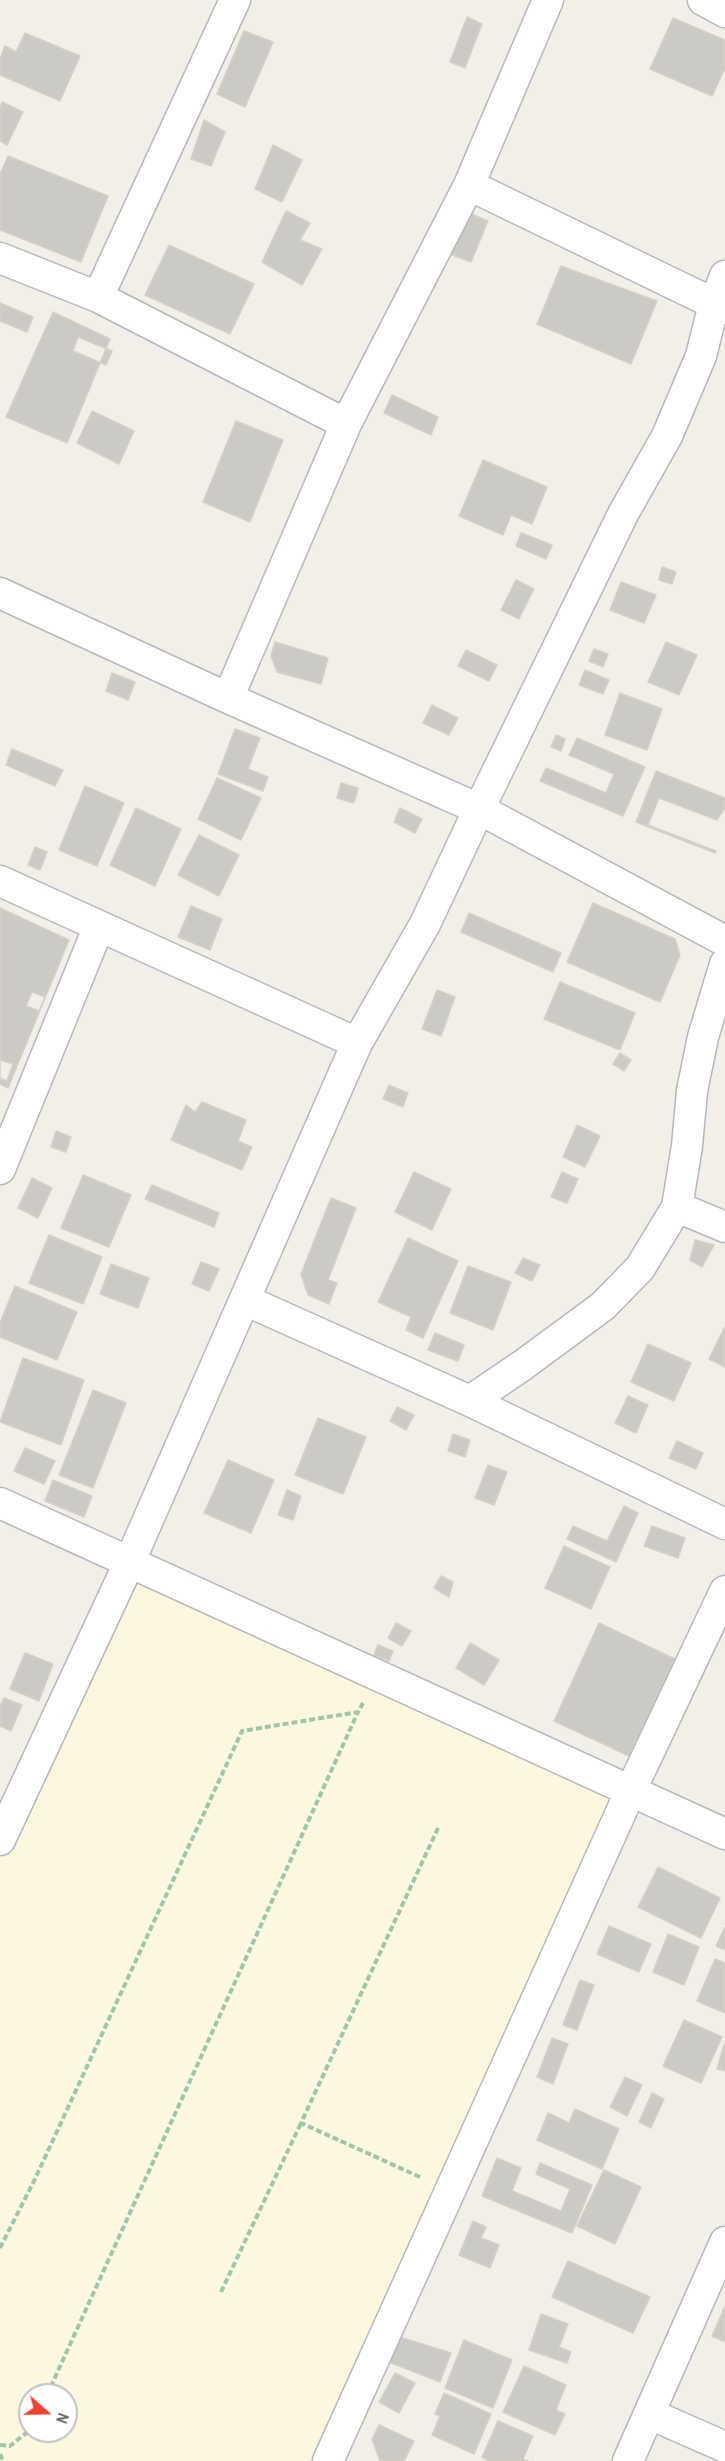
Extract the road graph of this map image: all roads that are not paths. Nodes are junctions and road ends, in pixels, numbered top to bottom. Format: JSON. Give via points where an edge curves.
{"nodes":[{"id":1,"x":235,"y":0,"type":"edge"},
{"id":2,"x":548,"y":0,"type":"edge"},
{"id":3,"x":704,"y":0,"type":"edge"},
{"id":4,"x":725,"y":12,"type":"edge"},
{"id":5,"x":469,"y":186,"type":"junction"},
{"id":6,"x":0,"y":258,"type":"edge"},
{"id":7,"x":725,"y":276,"type":"edge"},
{"id":8,"x":98,"y":297,"type":"junction"},
{"id":9,"x":719,"y":306,"type":"edge"},
{"id":10,"x":346,"y":424,"type":"junction"},
{"id":11,"x":0,"y":593,"type":"edge"},
{"id":12,"x":228,"y":699,"type":"junction"},
{"id":13,"x":478,"y":809,"type":"junction"},
{"id":14,"x":0,"y":881,"type":"edge"},
{"id":15,"x":99,"y":926,"type":"junction"},
{"id":16,"x":725,"y":940,"type":"edge"},
{"id":17,"x":725,"y":964,"type":"edge"},
{"id":18,"x":357,"y":1043,"type":"junction"},
{"id":19,"x":0,"y":1169,"type":"edge"},
{"id":20,"x":677,"y":1207,"type":"junction"},
{"id":21,"x":725,"y":1227,"type":"edge"},
{"id":22,"x":245,"y":1300,"type":"junction"},
{"id":23,"x":470,"y":1401,"type":"junction"},
{"id":24,"x":0,"y":1503,"type":"edge"},
{"id":25,"x":725,"y":1524,"type":"edge"},
{"id":26,"x":130,"y":1561,"type":"junction"},
{"id":27,"x":725,"y":1591,"type":"edge"},
{"id":28,"x":631,"y":1790,"type":"junction"},
{"id":29,"x":725,"y":1834,"type":"edge"},
{"id":30,"x":0,"y":1840,"type":"edge"},
{"id":31,"x":725,"y":2242,"type":"edge"},
{"id":32,"x":650,"y":2414,"type":"junction"},
{"id":33,"x":725,"y":2447,"type":"edge"},
{"id":34,"x":328,"y":2461,"type":"edge"},
{"id":35,"x":628,"y":2461,"type":"edge"}],
"edges":[{"from":1,"to":8,"type":"street"},
{"from":2,"to":5,"type":"street"},
{"from":3,"to":4,"type":"street"},
{"from":5,"to":9,"type":"street"},
{"from":5,"to":10,"type":"street"},
{"from":6,"to":8,"type":"street"},
{"from":7,"to":9,"type":"street"},
{"from":8,"to":10,"type":"street"},
{"from":9,"to":13,"type":"street","via":[[667,436],[623,514]]},
{"from":10,"to":12,"type":"street"},
{"from":11,"to":12,"type":"street"},
{"from":12,"to":13,"type":"street"},
{"from":13,"to":16,"type":"street"},
{"from":13,"to":18,"type":"street","via":[[425,924]]},
{"from":14,"to":15,"type":"street"},
{"from":15,"to":18,"type":"street"},
{"from":15,"to":19,"type":"street"},
{"from":17,"to":20,"type":"street","via":[[692,1091]]},
{"from":18,"to":22,"type":"street"},
{"from":20,"to":21,"type":"street"},
{"from":20,"to":23,"type":"street","via":[[640,1268],[603,1306]]},
{"from":22,"to":23,"type":"street"},
{"from":22,"to":26,"type":"street"},
{"from":23,"to":25,"type":"street"},
{"from":24,"to":26,"type":"street"},
{"from":26,"to":28,"type":"street"},
{"from":26,"to":30,"type":"street"},
{"from":27,"to":28,"type":"street"},
{"from":28,"to":29,"type":"street"},
{"from":28,"to":34,"type":"street"},
{"from":31,"to":32,"type":"street"},
{"from":32,"to":33,"type":"street"},
{"from":32,"to":35,"type":"street"}]}
